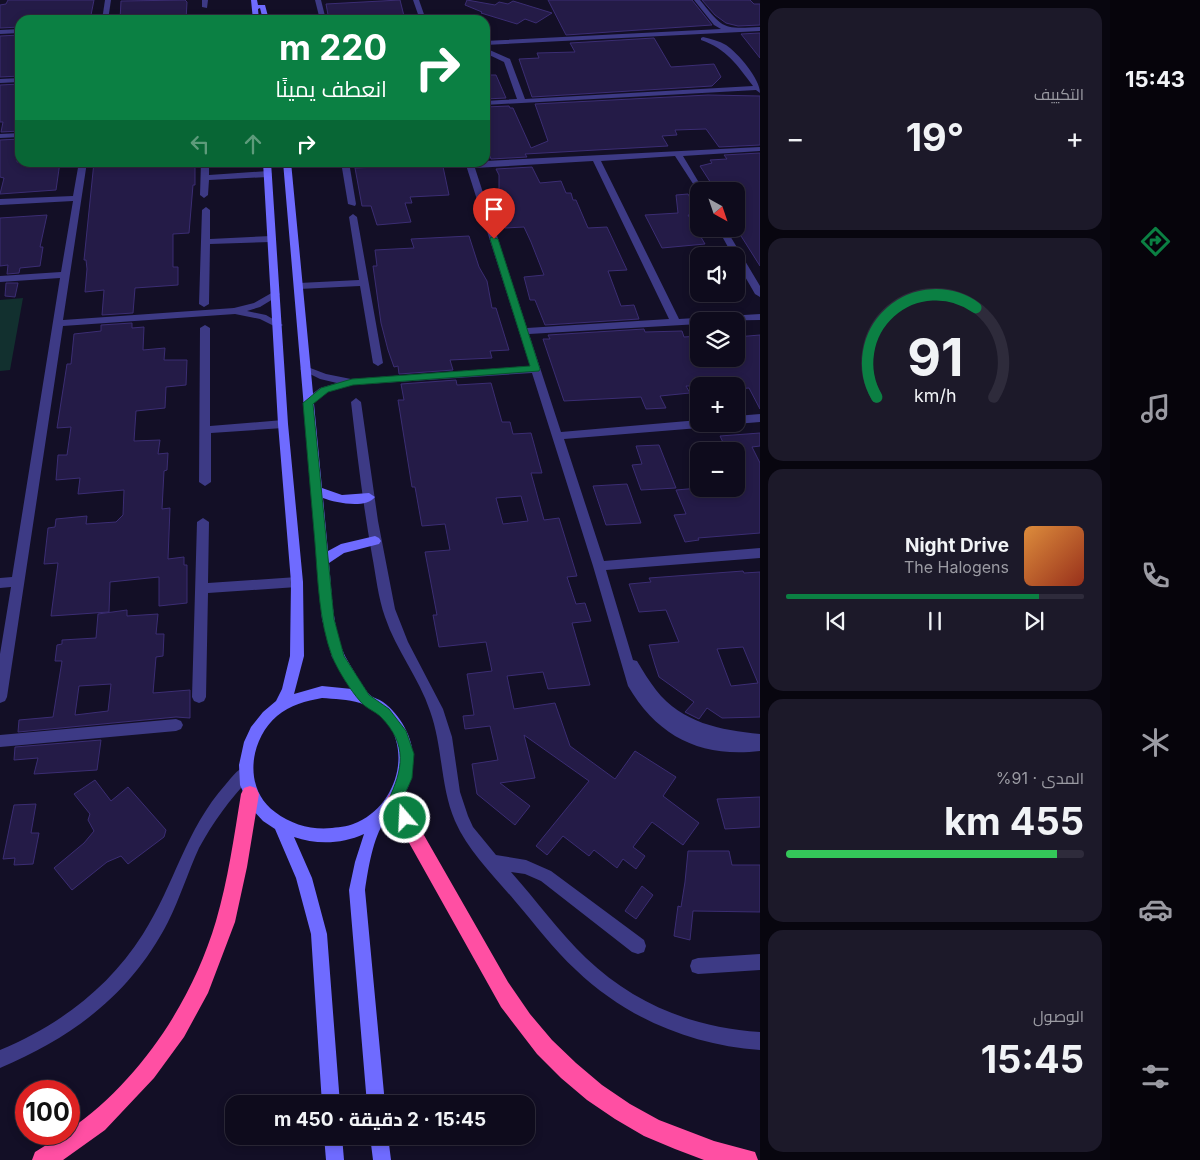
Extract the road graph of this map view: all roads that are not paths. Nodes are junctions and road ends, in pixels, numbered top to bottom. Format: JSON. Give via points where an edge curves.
{"nodes":[{"id":1,"x":108,"y":0,"type":"edge"},
{"id":2,"x":270,"y":0,"type":"edge"},
{"id":3,"x":318,"y":0,"type":"edge"},
{"id":4,"x":416,"y":0,"type":"edge"},
{"id":5,"x":423,"y":0,"type":"edge"},
{"id":6,"x":697,"y":0,"type":"edge"},
{"id":7,"x":255,"y":3,"type":"edge"},
{"id":8,"x":106,"y":15,"type":"edge"},
{"id":9,"x":265,"y":15,"type":"edge"},
{"id":10,"x":272,"y":15,"type":"edge"},
{"id":11,"x":322,"y":15,"type":"edge"},
{"id":12,"x":421,"y":15,"type":"edge"},
{"id":13,"x":716,"y":24,"type":"junction"},
{"id":14,"x":760,"y":29,"type":"edge"},
{"id":15,"x":15,"y":31,"type":"edge"},
{"id":16,"x":732,"y":31,"type":"junction"},
{"id":17,"x":0,"y":32,"type":"edge"},
{"id":18,"x":710,"y":32,"type":"junction"},
{"id":19,"x":760,"y":37,"type":"edge"},
{"id":20,"x":703,"y":39,"type":"junction"},
{"id":21,"x":490,"y":43,"type":"edge"},
{"id":22,"x":490,"y":50,"type":"edge"},
{"id":23,"x":490,"y":52,"type":"edge"},
{"id":24,"x":0,"y":80,"type":"edge"},
{"id":25,"x":15,"y":80,"type":"edge"},
{"id":26,"x":759,"y":90,"type":"edge"},
{"id":27,"x":522,"y":101,"type":"junction"},
{"id":28,"x":490,"y":103,"type":"edge"},
{"id":29,"x":15,"y":135,"type":"edge"},
{"id":30,"x":0,"y":136,"type":"edge"},
{"id":31,"x":760,"y":149,"type":"edge"},
{"id":32,"x":678,"y":154,"type":"junction"},
{"id":33,"x":596,"y":158,"type":"junction"},
{"id":34,"x":490,"y":163,"type":"edge"},
{"id":35,"x":82,"y":167,"type":"edge"},
{"id":36,"x":205,"y":167,"type":"edge"},
{"id":37,"x":267,"y":167,"type":"edge"},
{"id":38,"x":287,"y":167,"type":"edge"},
{"id":39,"x":346,"y":167,"type":"edge"},
{"id":40,"x":471,"y":167,"type":"edge"},
{"id":41,"x":268,"y":174,"type":"junction"},
{"id":42,"x":204,"y":178,"type":"junction"},
{"id":43,"x":695,"y":182,"type":"edge"},
{"id":44,"x":204,"y":195,"type":"dead end"},
{"id":45,"x":78,"y":198,"type":"junction"},
{"id":46,"x":0,"y":202,"type":"edge"},
{"id":47,"x":284,"y":204,"type":"junction"},
{"id":48,"x":352,"y":204,"type":"dead end"},
{"id":49,"x":206,"y":210,"type":"dead end"},
{"id":50,"x":353,"y":217,"type":"dead end"},
{"id":51,"x":271,"y":238,"type":"junction"},
{"id":52,"x":727,"y":238,"type":"edge"},
{"id":53,"x":205,"y":242,"type":"junction"},
{"id":54,"x":66,"y":276,"type":"junction"},
{"id":55,"x":0,"y":280,"type":"edge"},
{"id":56,"x":364,"y":283,"type":"junction"},
{"id":57,"x":298,"y":286,"type":"junction"},
{"id":58,"x":275,"y":294,"type":"junction"},
{"id":59,"x":760,"y":294,"type":"edge"},
{"id":60,"x":204,"y":304,"type":"dead end"},
{"id":61,"x":234,"y":311,"type":"junction"},
{"id":62,"x":760,"y":317,"type":"edge"},
{"id":63,"x":675,"y":321,"type":"junction"},
{"id":64,"x":58,"y":323,"type":"junction"},
{"id":65,"x":278,"y":326,"type":"junction"},
{"id":66,"x":204,"y":328,"type":"dead end"},
{"id":67,"x":523,"y":331,"type":"junction"},
{"id":68,"x":378,"y":363,"type":"dead end"},
{"id":69,"x":306,"y":369,"type":"junction"},
{"id":70,"x":536,"y":369,"type":"junction"},
{"id":71,"x":352,"y":382,"type":"junction"},
{"id":72,"x":356,"y":402,"type":"dead end"},
{"id":73,"x":308,"y":403,"type":"junction"},
{"id":74,"x":760,"y":418,"type":"edge"},
{"id":75,"x":745,"y":419,"type":"edge"},
{"id":76,"x":283,"y":424,"type":"junction"},
{"id":77,"x":690,"y":425,"type":"edge"},
{"id":78,"x":205,"y":430,"type":"junction"},
{"id":79,"x":558,"y":436,"type":"junction"},
{"id":80,"x":205,"y":482,"type":"dead end"},
{"id":81,"x":316,"y":490,"type":"junction"},
{"id":82,"x":369,"y":497,"type":"junction"},
{"id":83,"x":203,"y":522,"type":"dead end"},
{"id":84,"x":376,"y":541,"type":"junction"},
{"id":85,"x":760,"y":553,"type":"edge"},
{"id":86,"x":322,"y":561,"type":"junction"},
{"id":87,"x":599,"y":566,"type":"junction"},
{"id":88,"x":18,"y":582,"type":"junction"},
{"id":89,"x":297,"y":582,"type":"junction"},
{"id":90,"x":0,"y":583,"type":"edge"},
{"id":91,"x":202,"y":588,"type":"junction"},
{"id":92,"x":626,"y":655,"type":"junction"},
{"id":93,"x":0,"y":697,"type":"edge"},
{"id":94,"x":199,"y":697,"type":"dead end"},
{"id":95,"x":365,"y":699,"type":"junction"},
{"id":96,"x":281,"y":706,"type":"junction"},
{"id":97,"x":176,"y":725,"type":"dead end"},
{"id":98,"x":760,"y":740,"type":"edge"},
{"id":99,"x":0,"y":741,"type":"edge"},
{"id":100,"x":760,"y":745,"type":"edge"},
{"id":101,"x":245,"y":773,"type":"junction"},
{"id":102,"x":250,"y":794,"type":"junction"},
{"id":103,"x":395,"y":801,"type":"junction"},
{"id":104,"x":379,"y":818,"type":"junction"},
{"id":105,"x":282,"y":828,"type":"junction"},
{"id":106,"x":493,"y":862,"type":"junction"},
{"id":107,"x":638,"y":946,"type":"dead end"},
{"id":108,"x":760,"y":962,"type":"edge"},
{"id":109,"x":698,"y":966,"type":"dead end"},
{"id":110,"x":760,"y":1041,"type":"edge"},
{"id":111,"x":0,"y":1059,"type":"edge"},
{"id":112,"x":330,"y":1095,"type":"edge"},
{"id":113,"x":375,"y":1095,"type":"edge"},
{"id":114,"x":334,"y":1145,"type":"edge"},
{"id":115,"x":380,"y":1145,"type":"edge"},
{"id":116,"x":43,"y":1160,"type":"edge"},
{"id":117,"x":335,"y":1160,"type":"edge"},
{"id":118,"x":382,"y":1160,"type":"edge"},
{"id":119,"x":747,"y":1160,"type":"edge"}],
"edges":[{"from":1,"to":8,"type":"street"},
{"from":2,"to":10,"type":"main road"},
{"from":3,"to":11,"type":"street"},
{"from":4,"to":5,"type":"street"},
{"from":4,"to":12,"type":"street"},
{"from":6,"to":13,"type":"street"},
{"from":7,"to":9,"type":"main road","via":[[263,6]]},
{"from":13,"to":16,"type":"street"},
{"from":13,"to":18,"type":"street"},
{"from":14,"to":16,"type":"street"},
{"from":15,"to":17,"type":"street"},
{"from":16,"to":18,"type":"street"},
{"from":18,"to":21,"type":"street"},
{"from":19,"to":20,"type":"street"},
{"from":20,"to":22,"type":"street"},
{"from":20,"to":26,"type":"street","via":[[732,47]]},
{"from":23,"to":27,"type":"street","via":[[509,58]]},
{"from":24,"to":25,"type":"street"},
{"from":26,"to":27,"type":"street"},
{"from":27,"to":28,"type":"street"},
{"from":29,"to":30,"type":"street"},
{"from":31,"to":32,"type":"street"},
{"from":32,"to":33,"type":"street"},
{"from":32,"to":43,"type":"street"},
{"from":33,"to":34,"type":"street"},
{"from":33,"to":63,"type":"street"},
{"from":35,"to":45,"type":"street"},
{"from":36,"to":42,"type":"street"},
{"from":37,"to":41,"type":"main road"},
{"from":38,"to":47,"type":"main road"},
{"from":39,"to":48,"type":"street"},
{"from":40,"to":67,"type":"street"},
{"from":41,"to":42,"type":"street"},
{"from":41,"to":47,"type":"main road"},
{"from":41,"to":51,"type":"main road"},
{"from":42,"to":44,"type":"street"},
{"from":45,"to":46,"type":"street"},
{"from":45,"to":54,"type":"street"},
{"from":47,"to":57,"type":"main road"},
{"from":49,"to":53,"type":"street"},
{"from":50,"to":56,"type":"street"},
{"from":51,"to":53,"type":"street"},
{"from":51,"to":58,"type":"main road"},
{"from":52,"to":59,"type":"street"},
{"from":53,"to":60,"type":"street"},
{"from":54,"to":55,"type":"street"},
{"from":54,"to":64,"type":"street"},
{"from":56,"to":57,"type":"street"},
{"from":56,"to":68,"type":"street"},
{"from":57,"to":69,"type":"main road"},
{"from":58,"to":61,"type":"street","via":[[257,305]]},
{"from":58,"to":65,"type":"main road"},
{"from":61,"to":64,"type":"street"},
{"from":61,"to":65,"type":"street","via":[[254,314]]},
{"from":62,"to":63,"type":"street"},
{"from":63,"to":67,"type":"street"},
{"from":64,"to":88,"type":"street"},
{"from":65,"to":76,"type":"main road"},
{"from":66,"to":78,"type":"street"},
{"from":67,"to":70,"type":"street"},
{"from":69,"to":71,"type":"street","via":[[324,377]]},
{"from":69,"to":73,"type":"main road"},
{"from":70,"to":71,"type":"street"},
{"from":70,"to":79,"type":"street"},
{"from":71,"to":73,"type":"street","via":[[324,390]]},
{"from":72,"to":82,"type":"street"},
{"from":73,"to":81,"type":"main road"},
{"from":74,"to":75,"type":"street"},
{"from":76,"to":78,"type":"street"},
{"from":76,"to":89,"type":"main road"},
{"from":77,"to":79,"type":"street"},
{"from":78,"to":80,"type":"street"},
{"from":79,"to":87,"type":"street"},
{"from":81,"to":82,"type":"main road","via":[[341,500]]},
{"from":81,"to":86,"type":"main road"},
{"from":82,"to":84,"type":"street"},
{"from":83,"to":91,"type":"street"},
{"from":84,"to":86,"type":"main road","via":[[341,549]]},
{"from":84,"to":106,"type":"street","via":[[394,626],[441,723],[454,801],[468,832]]},
{"from":85,"to":87,"type":"street"},
{"from":86,"to":95,"type":"main road","via":[[332,637],[339,657]]},
{"from":87,"to":92,"type":"street"},
{"from":88,"to":90,"type":"street"},
{"from":88,"to":93,"type":"street"},
{"from":89,"to":91,"type":"street"},
{"from":89,"to":96,"type":"main road","via":[[297,656],[292,680]]},
{"from":91,"to":94,"type":"street"},
{"from":92,"to":98,"type":"street","via":[[654,698],[686,724],[727,737]]},
{"from":92,"to":100,"type":"street","via":[[639,694],[663,722],[698,741],[729,748]]},
{"from":95,"to":96,"type":"main road","via":[[344,693],[322,692]]},
{"from":95,"to":103,"type":"main road","via":[[385,712],[400,731],[407,754],[406,778]]},
{"from":96,"to":101,"type":"main road","via":[[253,735],[246,754]]},
{"from":97,"to":99,"type":"street"},
{"from":101,"to":102,"type":"main road"},
{"from":101,"to":111,"type":"street","via":[[201,830],[162,916],[132,964],[91,1007],[58,1031]]},
{"from":102,"to":105,"type":"main road","via":[[263,813]]},
{"from":102,"to":116,"type":"highway","via":[[234,884],[220,939],[196,997],[160,1054],[113,1109]]},
{"from":103,"to":104,"type":"main road"},
{"from":103,"to":119,"type":"highway","via":[[493,975],[523,1021],[561,1064],[607,1102],[660,1133],[716,1154]]},
{"from":104,"to":105,"type":"main road","via":[[356,831],[331,837],[306,836]]},
{"from":104,"to":113,"type":"main road","via":[[363,857],[357,890]]},
{"from":105,"to":112,"type":"main road","via":[[304,878],[319,934]]},
{"from":106,"to":107,"type":"street","via":[[526,868],[546,876]]},
{"from":106,"to":110,"type":"street","via":[[581,964],[624,998],[647,1012],[698,1032]]},
{"from":108,"to":109,"type":"street"},
{"from":114,"to":117,"type":"main road"},
{"from":115,"to":118,"type":"main road"}]}
